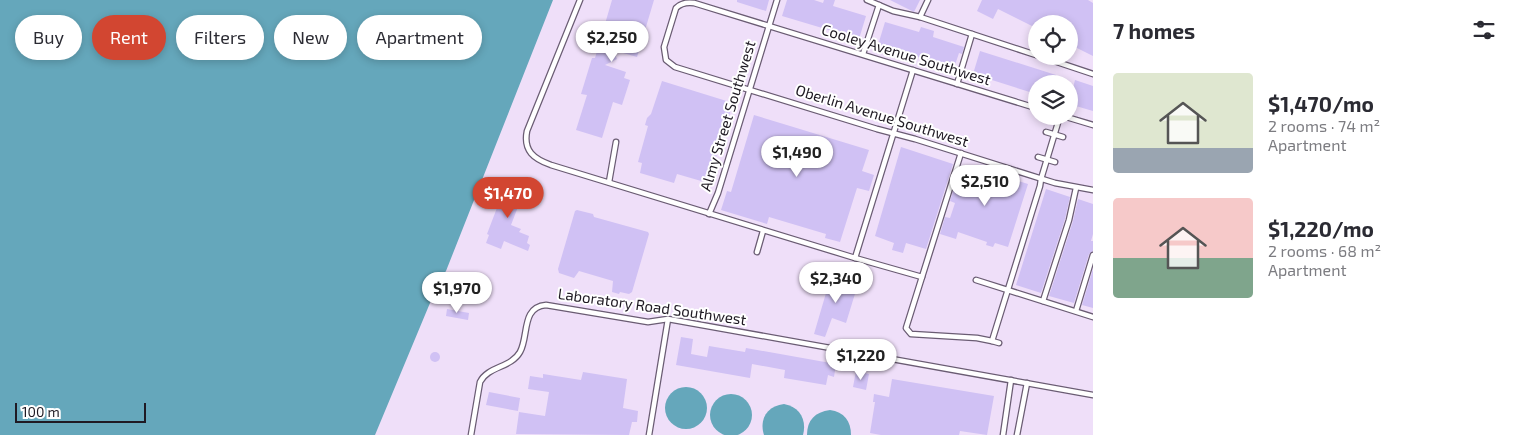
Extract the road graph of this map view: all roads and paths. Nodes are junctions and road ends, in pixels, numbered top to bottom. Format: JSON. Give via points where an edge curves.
{"nodes":[{"id":1,"x":580,"y":0,"type":"edge"},
{"id":2,"x":777,"y":0,"type":"edge"},
{"id":3,"x":867,"y":0,"type":"edge"},
{"id":4,"x":928,"y":0,"type":"edge"},
{"id":5,"x":879,"y":5,"type":"junction"},
{"id":6,"x":920,"y":17,"type":"junction"},
{"id":7,"x":769,"y":25,"type":"junction"},
{"id":8,"x":972,"y":34,"type":"junction"},
{"id":9,"x":1028,"y":53,"type":"edge"},
{"id":10,"x":863,"y":54,"type":"junction"},
{"id":11,"x":1066,"y":65,"type":"edge"},
{"id":12,"x":913,"y":70,"type":"junction"},
{"id":13,"x":1093,"y":74,"type":"edge"},
{"id":14,"x":957,"y":84,"type":"junction"},
{"id":15,"x":750,"y":90,"type":"junction"},
{"id":16,"x":1028,"y":106,"type":"edge"},
{"id":17,"x":1078,"y":121,"type":"edge"},
{"id":18,"x":1058,"y":125,"type":"edge"},
{"id":19,"x":1093,"y":125,"type":"edge"},
{"id":20,"x":1046,"y":132,"type":"dead end"},
{"id":21,"x":894,"y":133,"type":"junction"},
{"id":22,"x":1054,"y":135,"type":"junction"},
{"id":23,"x":1063,"y":137,"type":"dead end"},
{"id":24,"x":616,"y":142,"type":"dead end"},
{"id":25,"x":961,"y":153,"type":"junction"},
{"id":26,"x":1038,"y":157,"type":"dead end"},
{"id":27,"x":1047,"y":160,"type":"junction"},
{"id":28,"x":1056,"y":162,"type":"dead end"},
{"id":29,"x":1041,"y":178,"type":"junction"},
{"id":30,"x":609,"y":182,"type":"junction"},
{"id":31,"x":1076,"y":188,"type":"junction"},
{"id":32,"x":1093,"y":190,"type":"edge"},
{"id":33,"x":710,"y":214,"type":"junction"},
{"id":34,"x":763,"y":231,"type":"junction"},
{"id":35,"x":757,"y":252,"type":"dead end"},
{"id":36,"x":1093,"y":255,"type":"edge"},
{"id":37,"x":855,"y":258,"type":"junction"},
{"id":38,"x":922,"y":277,"type":"junction"},
{"id":39,"x":976,"y":280,"type":"dead end"},
{"id":40,"x":1008,"y":290,"type":"junction"},
{"id":41,"x":1043,"y":301,"type":"junction"},
{"id":42,"x":1076,"y":311,"type":"junction"},
{"id":43,"x":1093,"y":316,"type":"edge"},
{"id":44,"x":668,"y":319,"type":"junction"},
{"id":45,"x":992,"y":341,"type":"junction"},
{"id":46,"x":999,"y":343,"type":"dead end"},
{"id":47,"x":1011,"y":380,"type":"junction"},
{"id":48,"x":1027,"y":383,"type":"junction"},
{"id":49,"x":1093,"y":395,"type":"edge"},
{"id":50,"x":470,"y":435,"type":"edge"},
{"id":51,"x":649,"y":435,"type":"edge"},
{"id":52,"x":1003,"y":435,"type":"edge"},
{"id":53,"x":1017,"y":435,"type":"edge"}],
"edges":[{"from":1,"to":30,"type":"lane","via":[[526,138],[528,151],[538,160]]},
{"from":2,"to":7,"type":"lane","name":"Almy Street Southwest"},
{"from":3,"to":5,"type":"lane"},
{"from":4,"to":6,"type":"lane"},
{"from":5,"to":6,"type":"lane"},
{"from":5,"to":10,"type":"lane"},
{"from":6,"to":8,"type":"lane"},
{"from":7,"to":10,"type":"lane","name":"Cooley Avenue Southwest"},
{"from":7,"to":15,"type":"lane","name":"Almy Street Southwest"},
{"from":7,"to":15,"type":"lane","name":"Cooley Avenue Southwest","via":[[688,2],[676,8],[664,47],[664,56],[671,65]]},
{"from":8,"to":9,"type":"lane"},
{"from":8,"to":14,"type":"lane"},
{"from":10,"to":12,"type":"lane","name":"Cooley Avenue Southwest"},
{"from":11,"to":13,"type":"lane"},
{"from":12,"to":14,"type":"lane","name":"Cooley Avenue Southwest"},
{"from":12,"to":21,"type":"lane"},
{"from":14,"to":16,"type":"lane","name":"Cooley Avenue Southwest"},
{"from":15,"to":21,"type":"lane","name":"Oberlin Avenue Southwest"},
{"from":15,"to":33,"type":"lane","name":"Almy Street Southwest"},
{"from":17,"to":19,"type":"lane"},
{"from":18,"to":22,"type":"lane"},
{"from":20,"to":22,"type":"lane"},
{"from":21,"to":25,"type":"lane","name":"Oberlin Avenue Southwest"},
{"from":21,"to":37,"type":"lane"},
{"from":22,"to":23,"type":"lane"},
{"from":22,"to":27,"type":"lane"},
{"from":24,"to":30,"type":"lane"},
{"from":25,"to":29,"type":"lane","name":"Oberlin Avenue Southwest"},
{"from":25,"to":38,"type":"lane"},
{"from":26,"to":27,"type":"lane"},
{"from":27,"to":28,"type":"lane"},
{"from":27,"to":29,"type":"lane"},
{"from":29,"to":31,"type":"lane","name":"Oberlin Avenue Southwest"},
{"from":29,"to":40,"type":"lane"},
{"from":30,"to":33,"type":"lane"},
{"from":31,"to":32,"type":"lane","name":"Oberlin Avenue Southwest"},
{"from":31,"to":41,"type":"lane"},
{"from":33,"to":34,"type":"lane"},
{"from":34,"to":35,"type":"lane"},
{"from":34,"to":37,"type":"lane"},
{"from":36,"to":42,"type":"lane"},
{"from":37,"to":38,"type":"lane"},
{"from":38,"to":45,"type":"lane","via":[[907,331],[911,334]]},
{"from":39,"to":40,"type":"lane"},
{"from":40,"to":41,"type":"lane"},
{"from":40,"to":45,"type":"lane"},
{"from":41,"to":42,"type":"lane"},
{"from":42,"to":43,"type":"lane"},
{"from":44,"to":47,"type":"lane","name":"Laboratory Road Southwest"},
{"from":44,"to":50,"type":"lane","name":"Laboratory Road Southwest","via":[[648,322],[546,305],[534,309],[529,314],[518,354],[480,382]]},
{"from":44,"to":51,"type":"lane"},
{"from":45,"to":46,"type":"lane"},
{"from":47,"to":48,"type":"lane","name":"Laboratory Road Southwest"},
{"from":47,"to":52,"type":"lane"},
{"from":48,"to":49,"type":"lane","name":"Laboratory Road Southwest"},
{"from":48,"to":53,"type":"lane"}]}
